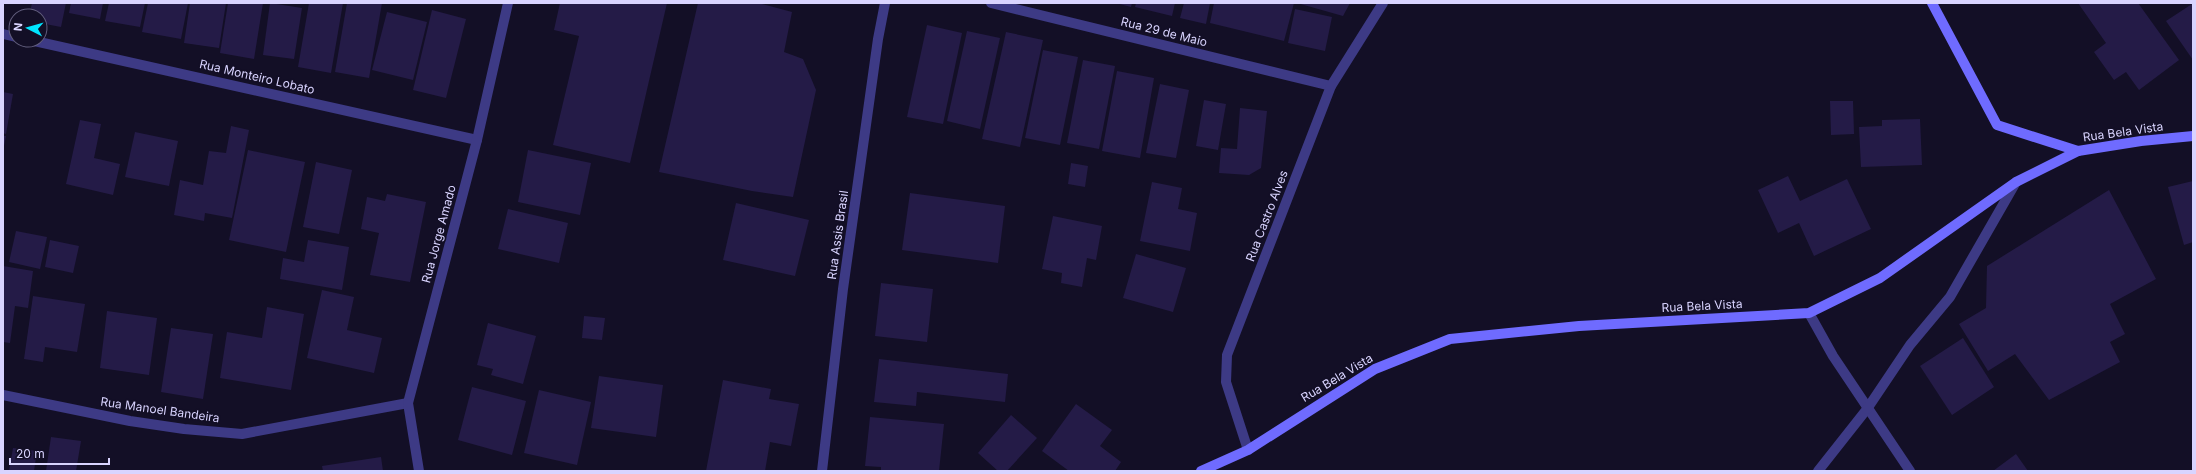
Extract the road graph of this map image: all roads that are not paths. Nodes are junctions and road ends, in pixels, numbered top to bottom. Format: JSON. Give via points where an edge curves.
{"nodes":[{"id":1,"x":508,"y":3,"type":"edge"},
{"id":2,"x":885,"y":3,"type":"edge"},
{"id":3,"x":991,"y":3,"type":"edge"},
{"id":4,"x":1383,"y":3,"type":"edge"},
{"id":5,"x":1932,"y":3,"type":"edge"},
{"id":6,"x":48,"y":44,"type":"edge"},
{"id":7,"x":1332,"y":86,"type":"junction"},
{"id":8,"x":2193,"y":136,"type":"edge"},
{"id":9,"x":477,"y":140,"type":"junction"},
{"id":10,"x":2078,"y":151,"type":"junction"},
{"id":11,"x":2016,"y":182,"type":"junction"},
{"id":12,"x":1809,"y":312,"type":"junction"},
{"id":13,"x":3,"y":395,"type":"edge"},
{"id":14,"x":408,"y":403,"type":"junction"},
{"id":15,"x":1867,"y":409,"type":"junction"},
{"id":16,"x":1248,"y":450,"type":"junction"},
{"id":17,"x":419,"y":471,"type":"edge"},
{"id":18,"x":822,"y":471,"type":"edge"},
{"id":19,"x":1201,"y":471,"type":"edge"},
{"id":20,"x":1818,"y":471,"type":"edge"},
{"id":21,"x":1910,"y":471,"type":"edge"}],
"edges":[{"from":1,"to":9,"type":"street","name":"Rua Jorge Amado"},
{"from":2,"to":18,"type":"street","name":"Rua Assis Brasil","via":[[843,289]]},
{"from":3,"to":7,"type":"street","name":"Rua 29 de Maio"},
{"from":4,"to":7,"type":"street","name":"Rua Castro Alves"},
{"from":5,"to":10,"type":"street","via":[[1997,125]]},
{"from":6,"to":9,"type":"street","name":"Rua Monteiro Lobato"},
{"from":7,"to":16,"type":"street","name":"Rua Castro Alves","via":[[1227,355],[1226,382]]},
{"from":8,"to":10,"type":"street","name":"Rua Bela Vista"},
{"from":9,"to":14,"type":"street","name":"Rua Jorge Amado"},
{"from":10,"to":11,"type":"street","name":"Rua Bela Vista"},
{"from":11,"to":12,"type":"street","name":"Rua Bela Vista","via":[[1880,278]]},
{"from":11,"to":15,"type":"street","via":[[1950,297],[1910,345]]},
{"from":12,"to":15,"type":"street"},
{"from":12,"to":16,"type":"street","name":"Rua Bela Vista","via":[[1579,326],[1450,339],[1374,369]]},
{"from":13,"to":14,"type":"street","name":"Rua Manoel Bandeira","via":[[130,421],[242,434]]},
{"from":14,"to":17,"type":"street","name":"Rua Jorge Amado"},
{"from":15,"to":20,"type":"street"},
{"from":15,"to":21,"type":"street"},
{"from":16,"to":19,"type":"street","name":"Rua Bela Vista"}]}
